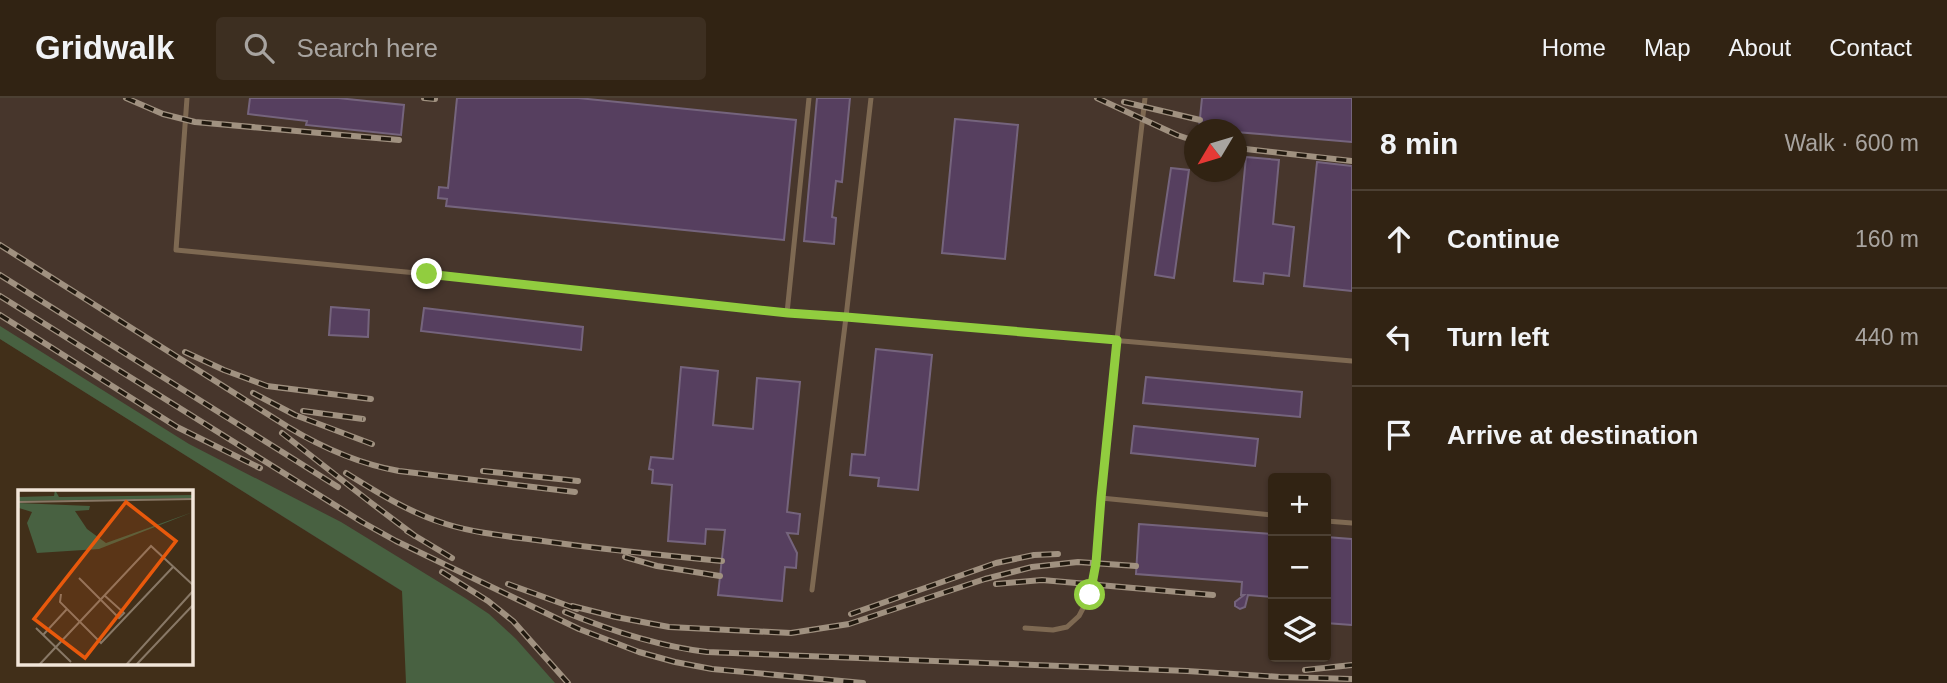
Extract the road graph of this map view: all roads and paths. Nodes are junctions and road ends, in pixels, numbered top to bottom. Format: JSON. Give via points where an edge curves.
{"nodes":[{"id":1,"x":187,"y":98,"type":"edge"},
{"id":2,"x":809,"y":98,"type":"edge"},
{"id":3,"x":871,"y":98,"type":"edge"},
{"id":4,"x":1145,"y":98,"type":"edge"},
{"id":5,"x":788,"y":313,"type":"junction"},
{"id":6,"x":846,"y":317,"type":"junction"},
{"id":7,"x":1117,"y":340,"type":"junction"},
{"id":8,"x":1352,"y":361,"type":"edge"},
{"id":9,"x":1101,"y":498,"type":"junction"},
{"id":10,"x":1268,"y":515,"type":"edge"},
{"id":11,"x":1331,"y":521,"type":"edge"},
{"id":12,"x":1352,"y":523,"type":"edge"},
{"id":13,"x":812,"y":590,"type":"dead end"},
{"id":14,"x":1025,"y":628,"type":"dead end"}],
"edges":[{"from":1,"to":5,"type":"lane","via":[[176,250]]},
{"from":2,"to":5,"type":"lane"},
{"from":3,"to":6,"type":"lane"},
{"from":4,"to":7,"type":"lane"},
{"from":5,"to":6,"type":"lane"},
{"from":6,"to":7,"type":"lane"},
{"from":6,"to":13,"type":"lane"},
{"from":7,"to":8,"type":"lane"},
{"from":7,"to":9,"type":"lane"},
{"from":9,"to":10,"type":"lane"},
{"from":9,"to":14,"type":"lane","via":[[1096,563],[1086,607],[1077,620],[1062,629]]},
{"from":11,"to":12,"type":"lane"}]}
